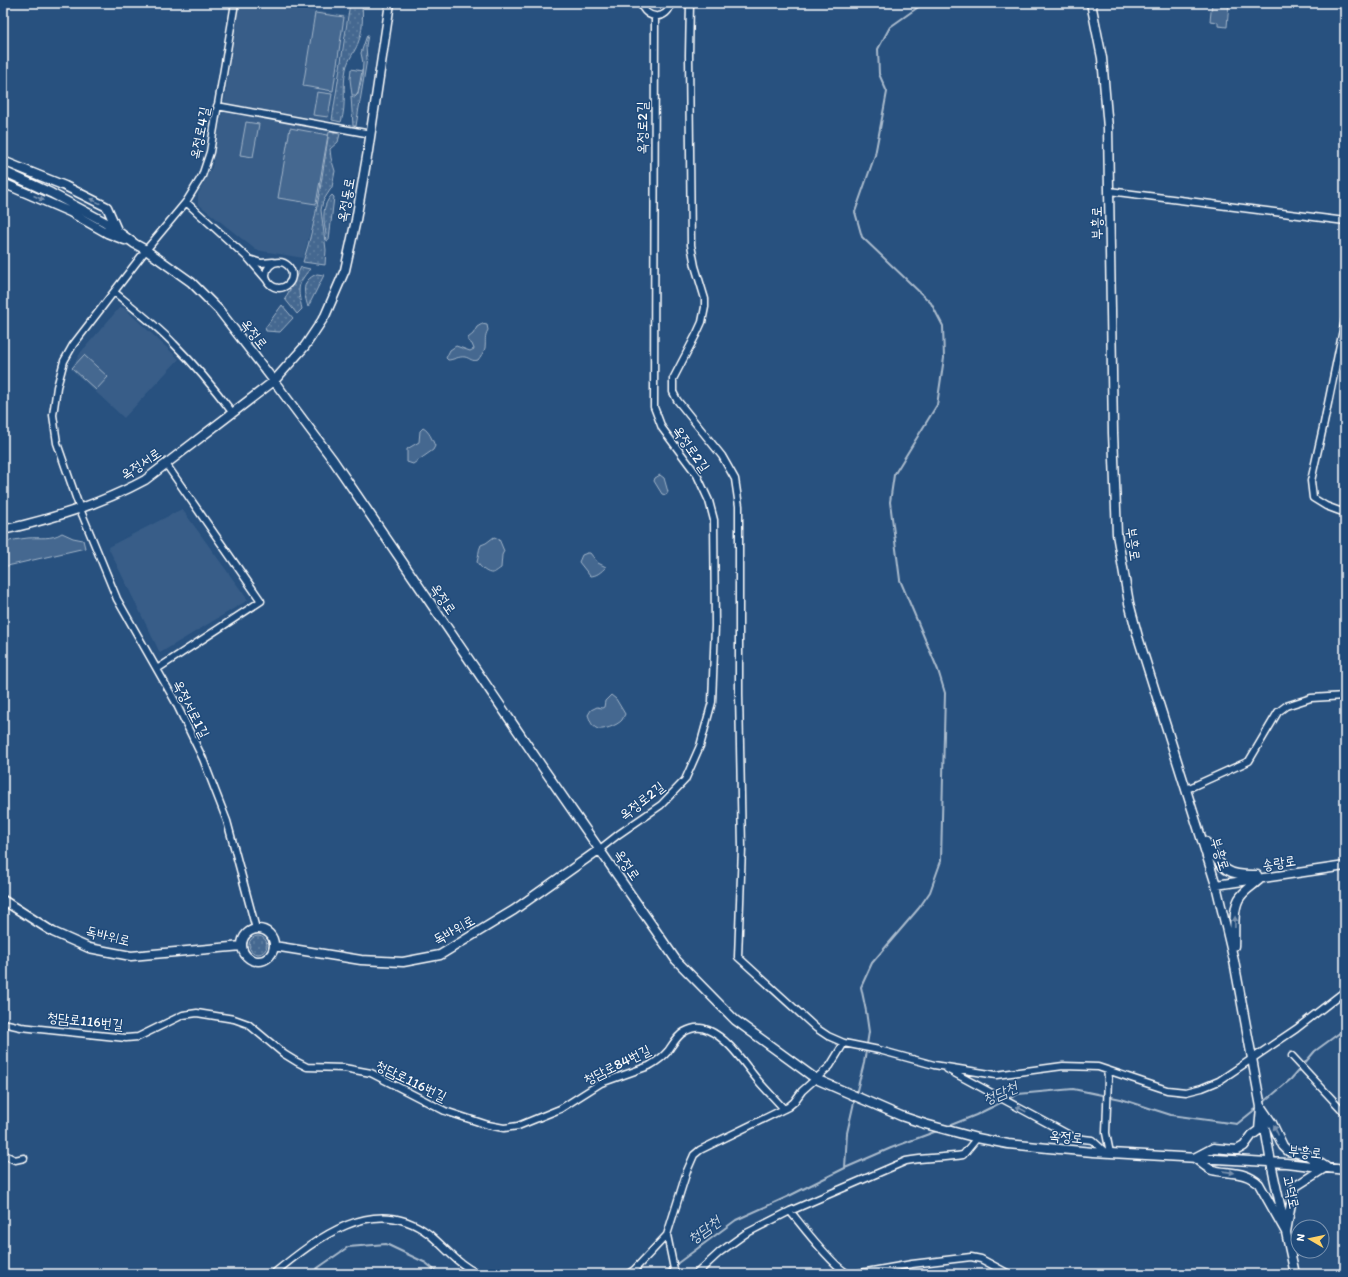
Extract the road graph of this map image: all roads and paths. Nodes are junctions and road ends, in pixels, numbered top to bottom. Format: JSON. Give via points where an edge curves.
{"nodes":[{"id":1,"x":234,"y":3,"type":"edge"},
{"id":2,"x":390,"y":3,"type":"edge"},
{"id":3,"x":641,"y":3,"type":"edge"},
{"id":4,"x":672,"y":3,"type":"edge"},
{"id":5,"x":690,"y":3,"type":"edge"},
{"id":6,"x":1091,"y":3,"type":"edge"},
{"id":7,"x":655,"y":17,"type":"junction"},
{"id":8,"x":217,"y":106,"type":"junction"},
{"id":9,"x":371,"y":134,"type":"junction"},
{"id":10,"x":3,"y":161,"type":"edge"},
{"id":11,"x":3,"y":171,"type":"edge"},
{"id":12,"x":3,"y":183,"type":"edge"},
{"id":13,"x":1109,"y":191,"type":"junction"},
{"id":14,"x":186,"y":202,"type":"junction"},
{"id":15,"x":1345,"y":221,"type":"edge"},
{"id":16,"x":117,"y":231,"type":"junction"},
{"id":17,"x":135,"y":244,"type":"junction"},
{"id":18,"x":146,"y":250,"type":"junction"},
{"id":19,"x":249,"y":259,"type":"junction"},
{"id":20,"x":278,"y":262,"type":"junction"},
{"id":21,"x":268,"y":282,"type":"junction"},
{"id":22,"x":114,"y":292,"type":"junction"},
{"id":23,"x":1345,"y":320,"type":"edge"},
{"id":24,"x":274,"y":380,"type":"junction"},
{"id":25,"x":232,"y":412,"type":"junction"},
{"id":26,"x":166,"y":464,"type":"junction"},
{"id":27,"x":80,"y":508,"type":"junction"},
{"id":28,"x":1345,"y":513,"type":"edge"},
{"id":29,"x":3,"y":530,"type":"edge"},
{"id":30,"x":157,"y":669,"type":"junction"},
{"id":31,"x":1345,"y":696,"type":"edge"},
{"id":32,"x":1187,"y":789,"type":"junction"},
{"id":33,"x":1200,"y":833,"type":"junction"},
{"id":34,"x":600,"y":850,"type":"junction"},
{"id":35,"x":1345,"y":866,"type":"edge"},
{"id":36,"x":1290,"y":874,"type":"junction"},
{"id":37,"x":1260,"y":879,"type":"junction"},
{"id":38,"x":1216,"y":885,"type":"junction"},
{"id":39,"x":3,"y":900,"type":"edge"},
{"id":40,"x":256,"y":929,"type":"junction"},
{"id":41,"x":242,"y":946,"type":"junction"},
{"id":42,"x":274,"y":946,"type":"junction"},
{"id":43,"x":1234,"y":960,"type":"junction"},
{"id":44,"x":1345,"y":991,"type":"edge"},
{"id":45,"x":3,"y":1023,"type":"edge"},
{"id":46,"x":844,"y":1043,"type":"junction"},
{"id":47,"x":1292,"y":1056,"type":"dead end"},
{"id":48,"x":1252,"y":1059,"type":"junction"},
{"id":49,"x":943,"y":1067,"type":"junction"},
{"id":50,"x":1108,"y":1070,"type":"junction"},
{"id":51,"x":816,"y":1079,"type":"junction"},
{"id":52,"x":1261,"y":1107,"type":"junction"},
{"id":53,"x":784,"y":1109,"type":"junction"},
{"id":54,"x":1345,"y":1113,"type":"edge"},
{"id":55,"x":492,"y":1126,"type":"joint"},
{"id":56,"x":973,"y":1137,"type":"junction"},
{"id":57,"x":1108,"y":1153,"type":"junction"},
{"id":58,"x":3,"y":1154,"type":"edge"},
{"id":59,"x":24,"y":1158,"type":"dead end"},
{"id":60,"x":1194,"y":1158,"type":"junction"},
{"id":61,"x":1271,"y":1163,"type":"junction"},
{"id":62,"x":1326,"y":1167,"type":"junction"},
{"id":63,"x":1344,"y":1169,"type":"edge"},
{"id":64,"x":790,"y":1211,"type":"junction"},
{"id":65,"x":1286,"y":1232,"type":"junction"},
{"id":66,"x":667,"y":1239,"type":"junction"},
{"id":67,"x":273,"y":1274,"type":"edge"},
{"id":68,"x":479,"y":1274,"type":"edge"},
{"id":69,"x":628,"y":1274,"type":"edge"},
{"id":70,"x":675,"y":1274,"type":"edge"},
{"id":71,"x":696,"y":1274,"type":"edge"},
{"id":72,"x":850,"y":1274,"type":"edge"},
{"id":73,"x":855,"y":1274,"type":"edge"},
{"id":74,"x":1009,"y":1274,"type":"edge"},
{"id":75,"x":1295,"y":1274,"type":"edge"}],
"edges":[{"from":1,"to":8,"type":"street","name":"옥정로4길"},
{"from":2,"to":9,"type":"main road","name":"옥정동로"},
{"from":3,"to":7,"type":"street","via":[[646,13]]},
{"from":4,"to":7,"type":"street","via":[[665,14]]},
{"from":5,"to":46,"type":"street","via":[[691,245],[705,306],[702,322],[673,379],[677,400],[722,456],[734,479],[739,506],[742,848],[738,957],[816,1028]]},
{"from":6,"to":13,"type":"main road","name":"부흥로","via":[[1102,58],[1108,128]]},
{"from":7,"to":34,"type":"street","name":"옥정로2길","via":[[654,407],[662,428],[697,475],[710,501],[714,520],[715,626],[712,702],[700,746],[685,780],[661,805]]},
{"from":8,"to":9,"type":"street"},
{"from":8,"to":14,"type":"street","name":"옥정로4길","via":[[207,162],[202,176]]},
{"from":9,"to":24,"type":"main road","name":"옥정동로","via":[[345,270],[325,316],[293,361]]},
{"from":16,"to":10,"type":"main road","one_way":true,"via":[[107,207]]},
{"from":11,"to":16,"type":"main road","name":"옥정로","via":[[51,193]]},
{"from":12,"to":17,"type":"main road","one_way":true,"via":[[70,212],[108,234]]},
{"from":13,"to":15,"type":"street"},
{"from":13,"to":32,"type":"main road","name":"부흥로","via":[[1117,534],[1129,603],[1138,637]]},
{"from":14,"to":18,"type":"street","name":"옥정로4길"},
{"from":14,"to":19,"type":"street"},
{"from":16,"to":17,"type":"main road","name":"옥정로"},
{"from":17,"to":18,"type":"main road","name":"옥정로"},
{"from":18,"to":22,"type":"street","name":"옥정로4길"},
{"from":18,"to":24,"type":"main road","name":"옥정로","via":[[191,282],[214,305]]},
{"from":19,"to":20,"type":"street","via":[[261,263]]},
{"from":19,"to":21,"type":"street"},
{"from":20,"to":21,"type":"street","via":[[266,270]]},
{"from":20,"to":21,"type":"street","via":[[287,264],[290,268],[291,281],[279,288]]},
{"from":22,"to":25,"type":"street","via":[[174,343]]},
{"from":22,"to":27,"type":"street","name":"옥정서로1길","via":[[73,345],[64,361],[56,388],[53,415],[57,442]]},
{"from":23,"to":28,"type":"street","via":[[1311,481],[1313,498]]},
{"from":24,"to":25,"type":"main road","name":"옥정서로"},
{"from":24,"to":34,"type":"main road","name":"옥정로","via":[[333,460]]},
{"from":25,"to":26,"type":"main road","name":"옥정서로"},
{"from":26,"to":27,"type":"main road","name":"옥정서로","via":[[130,488]]},
{"from":26,"to":30,"type":"street","via":[[261,601]]},
{"from":27,"to":29,"type":"main road","name":"옥정서로"},
{"from":27,"to":30,"type":"street","name":"옥정서로1길","via":[[117,598]]},
{"from":30,"to":40,"type":"street","name":"옥정서로1길","via":[[203,759],[227,821]]},
{"from":31,"to":32,"type":"street","via":[[1311,698],[1286,706],[1278,712],[1249,761]]},
{"from":32,"to":33,"type":"main road","name":"부흥로"},
{"from":33,"to":36,"type":"main road","via":[[1222,867],[1230,872],[1242,875]]},
{"from":33,"to":38,"type":"main road","name":"부흥로"},
{"from":34,"to":42,"type":"main road","name":"독바위로","via":[[514,910],[440,955],[403,962],[361,960]]},
{"from":34,"to":51,"type":"main road","name":"옥정로","via":[[676,960],[735,1020]]},
{"from":35,"to":36,"type":"main road","name":"송랑로"},
{"from":36,"to":37,"type":"main road","name":"송랑로"},
{"from":37,"to":38,"type":"main road","name":"송랑로"},
{"from":43,"to":37,"type":"main road","one_way":true,"via":[[1237,900]]},
{"from":38,"to":43,"type":"main road","name":"부흥로"},
{"from":39,"to":41,"type":"main road","name":"독바위로","via":[[53,932],[89,948],[131,956]]},
{"from":40,"to":41,"type":"main road","via":[[247,933]]},
{"from":40,"to":42,"type":"main road","via":[[270,936]]},
{"from":41,"to":42,"type":"main road","via":[[246,956],[255,961],[270,956]]},
{"from":43,"to":48,"type":"main road","name":"부흥로"},
{"from":44,"to":48,"type":"street","via":[[1296,1030]]},
{"from":45,"to":55,"type":"street","name":"청담로116번길","via":[[126,1038],[138,1037],[176,1017],[191,1014],[234,1019],[248,1024],[284,1054],[303,1065],[311,1068],[371,1073],[445,1111]]},
{"from":46,"to":49,"type":"street"},
{"from":46,"to":51,"type":"street","via":[[830,1066]]},
{"from":47,"to":54,"type":"street"},
{"from":48,"to":50,"type":"street","via":[[1219,1081],[1186,1092],[1167,1090]]},
{"from":48,"to":52,"type":"main road","name":"부흥로"},
{"from":49,"to":50,"type":"street","via":[[996,1075],[1063,1066],[1098,1066]]},
{"from":57,"to":49,"type":"street","one_way":true,"via":[[1092,1140],[1076,1138]]},
{"from":50,"to":57,"type":"street"},
{"from":51,"to":53,"type":"street"},
{"from":51,"to":56,"type":"main road","name":"옥정로","via":[[901,1116]]},
{"from":52,"to":60,"type":"main road","via":[[1259,1130],[1244,1146],[1237,1150],[1213,1148]]},
{"from":52,"to":61,"type":"main road","name":"부흥로"},
{"from":62,"to":52,"type":"main road","one_way":true,"via":[[1307,1155],[1283,1146]]},
{"from":53,"to":55,"type":"street","name":"청담로84번길","via":[[720,1037],[708,1030],[695,1028],[683,1032],[668,1051],[654,1062],[642,1069],[601,1083],[560,1109],[518,1126]]},
{"from":53,"to":66,"type":"street","via":[[694,1155],[687,1170]]},
{"from":56,"to":57,"type":"main road","name":"옥정로","via":[[1008,1144]]},
{"from":56,"to":64,"type":"street","via":[[963,1155],[906,1161]]},
{"from":57,"to":60,"type":"main road","name":"옥정로"},
{"from":58,"to":59,"type":"street","via":[[15,1160]]},
{"from":60,"to":61,"type":"main road","name":"옥정로"},
{"from":60,"to":65,"type":"main road","one_way":true,"via":[[1211,1170],[1238,1173],[1256,1180]]},
{"from":61,"to":62,"type":"main road","name":"부흥로"},
{"from":61,"to":65,"type":"main road","name":"고덕로"},
{"from":62,"to":63,"type":"main road","name":"부흥로"},
{"from":62,"to":65,"type":"main road","via":[[1296,1186]]},
{"from":64,"to":71,"type":"street","via":[[745,1234]]},
{"from":64,"to":72,"type":"street","via":[[830,1259]]},
{"from":65,"to":75,"type":"main road","name":"고덕로"},
{"from":66,"to":69,"type":"street"},
{"from":66,"to":70,"type":"street"},
{"from":67,"to":68,"type":"street","via":[[328,1233],[356,1222],[388,1217],[417,1226],[465,1267]]},
{"from":73,"to":74,"type":"street","via":[[971,1257],[981,1259]]}]}
